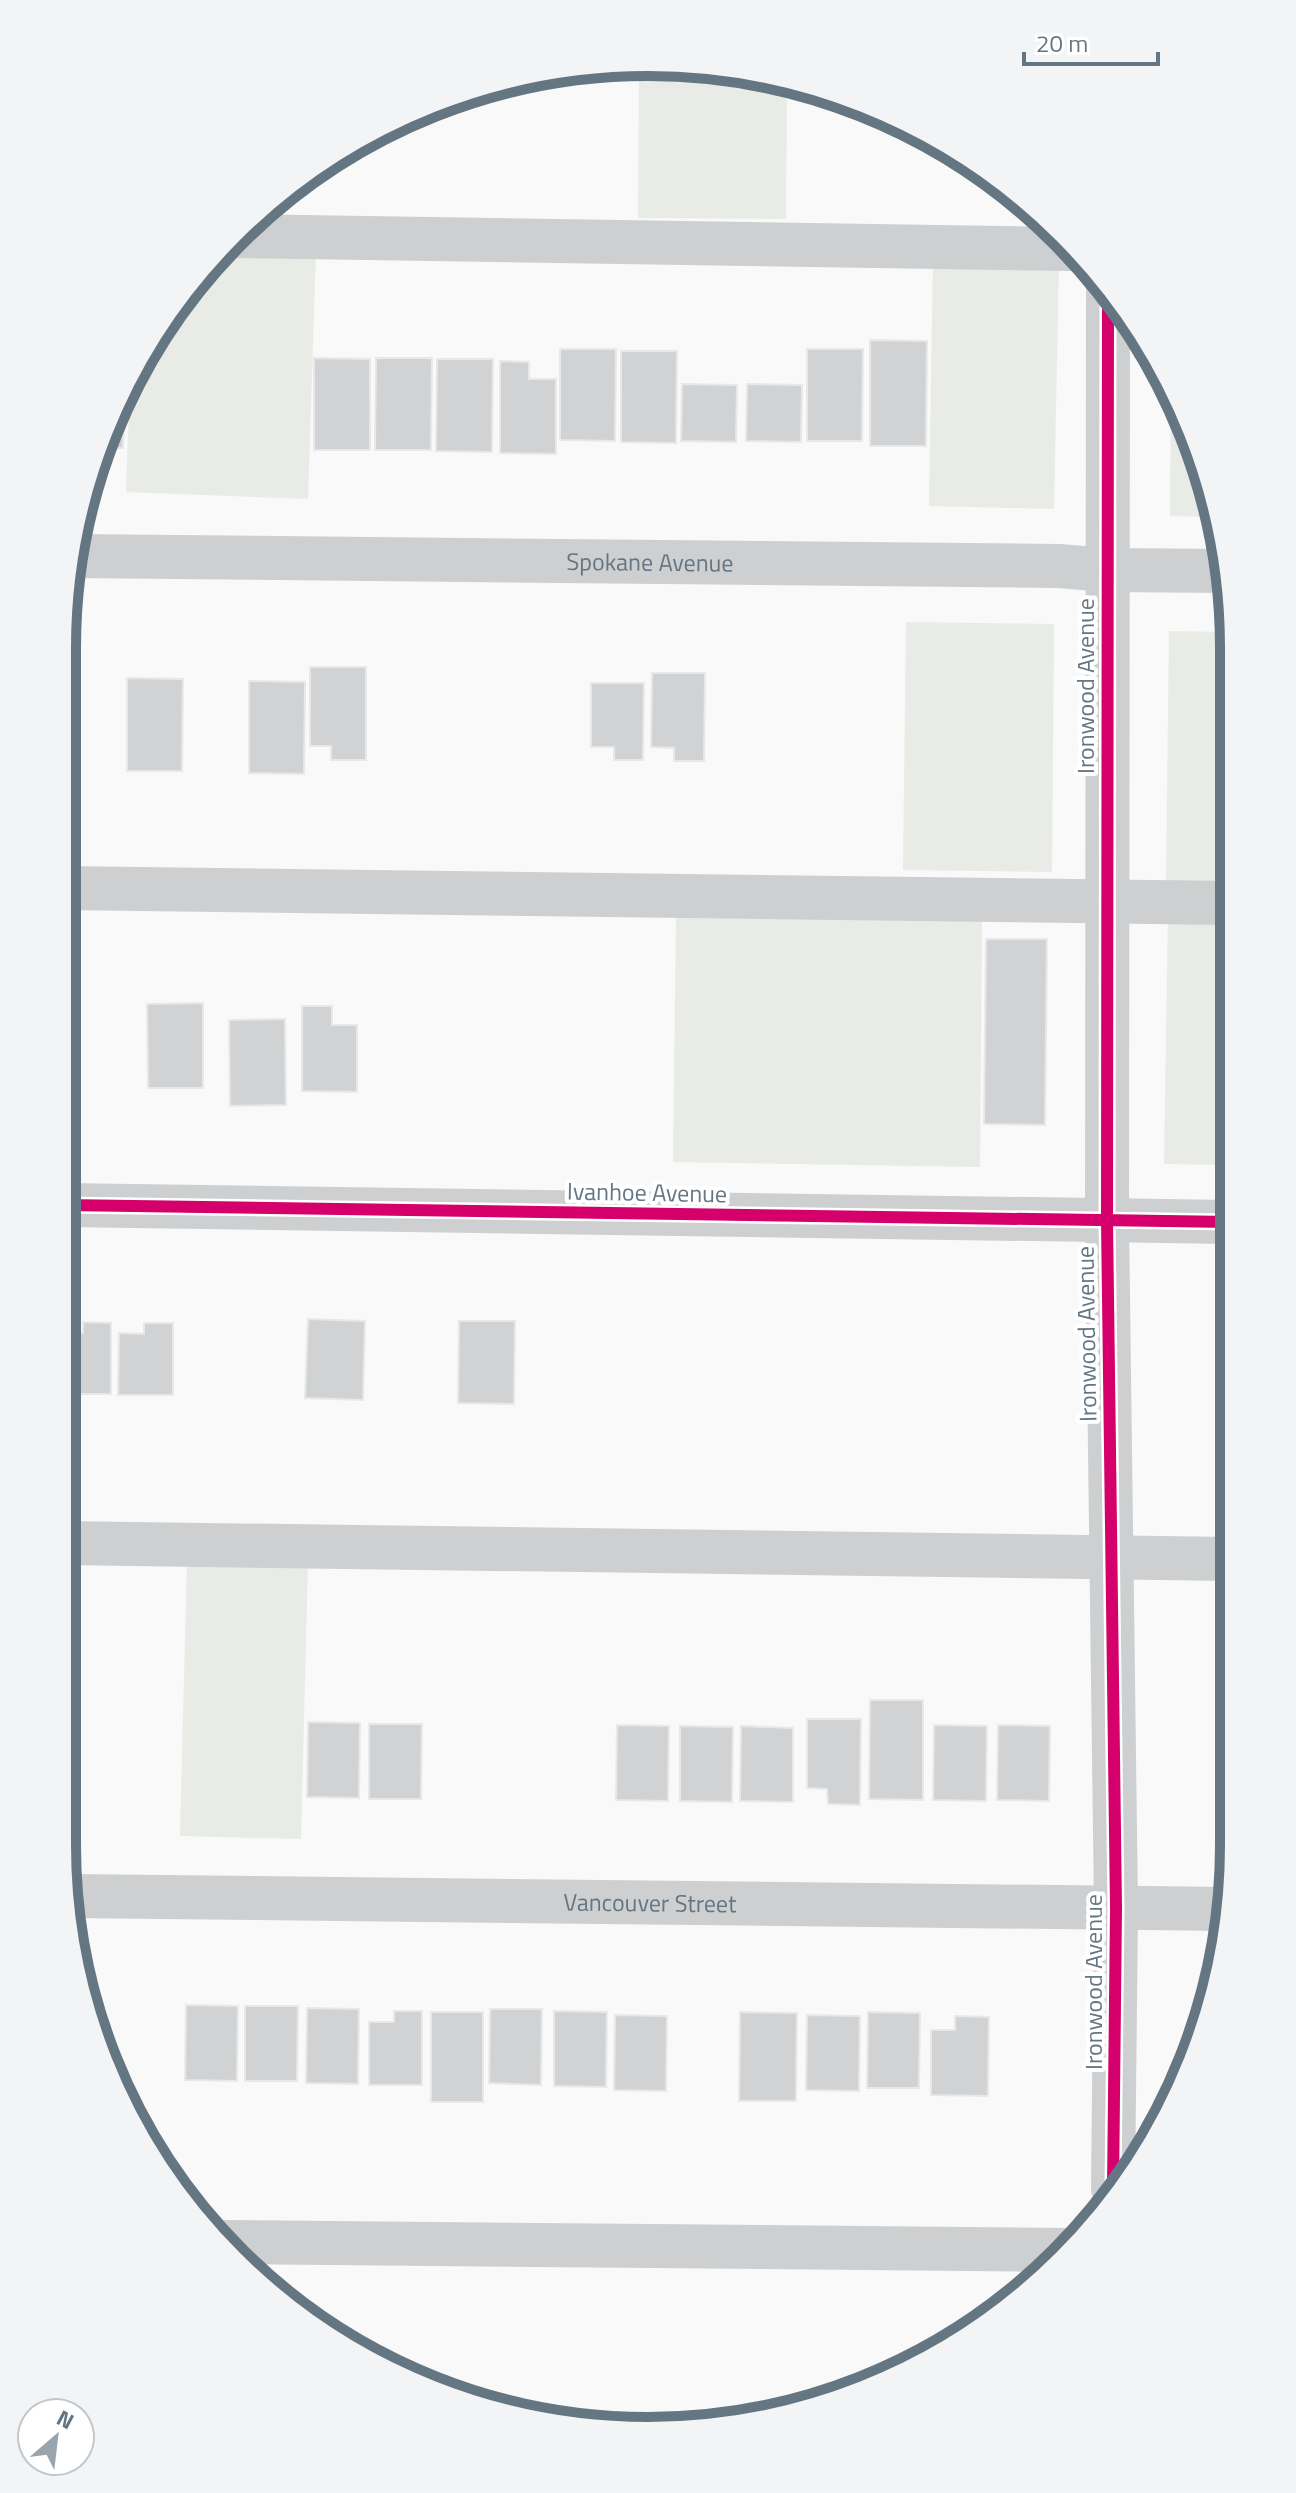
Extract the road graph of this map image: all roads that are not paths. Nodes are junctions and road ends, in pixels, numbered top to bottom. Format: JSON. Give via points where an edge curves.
{"nodes":[{"id":1,"x":252,"y":236,"type":"edge"},
{"id":2,"x":1057,"y":249,"type":"edge"},
{"id":3,"x":1108,"y":308,"type":"edge"},
{"id":4,"x":84,"y":556,"type":"edge"},
{"id":5,"x":1106,"y":570,"type":"junction"},
{"id":6,"x":1215,"y":571,"type":"edge"},
{"id":7,"x":76,"y":888,"type":"edge"},
{"id":8,"x":1107,"y":901,"type":"junction"},
{"id":9,"x":1220,"y":903,"type":"edge"},
{"id":10,"x":76,"y":1205,"type":"edge"},
{"id":11,"x":1107,"y":1221,"type":"junction"},
{"id":12,"x":1220,"y":1222,"type":"edge"},
{"id":13,"x":76,"y":1543,"type":"edge"},
{"id":14,"x":1110,"y":1556,"type":"junction"},
{"id":15,"x":1220,"y":1559,"type":"edge"},
{"id":16,"x":78,"y":1896,"type":"edge"},
{"id":17,"x":1116,"y":1908,"type":"junction"},
{"id":18,"x":1216,"y":1909,"type":"edge"},
{"id":19,"x":1113,"y":2178,"type":"edge"},
{"id":20,"x":237,"y":2242,"type":"edge"},
{"id":21,"x":1051,"y":2250,"type":"edge"}],
"edges":[{"from":1,"to":2,"type":"street"},
{"from":3,"to":5,"type":"street","name":"Ironwood Avenue"},
{"from":4,"to":5,"type":"street","name":"Spokane Avenue"},
{"from":5,"to":6,"type":"street","name":"Spokane Avenue"},
{"from":5,"to":8,"type":"street","name":"Ironwood Avenue"},
{"from":7,"to":8,"type":"street"},
{"from":8,"to":9,"type":"street"},
{"from":8,"to":11,"type":"street","name":"Ironwood Avenue"},
{"from":10,"to":11,"type":"street","name":"Ivanhoe Avenue"},
{"from":11,"to":12,"type":"street","name":"Ivanhoe Avenue"},
{"from":11,"to":14,"type":"street","name":"Ironwood Avenue"},
{"from":13,"to":14,"type":"street"},
{"from":14,"to":15,"type":"street"},
{"from":14,"to":17,"type":"street","name":"Ironwood Avenue"},
{"from":16,"to":17,"type":"street","name":"Vancouver Street"},
{"from":17,"to":18,"type":"street","name":"Vancouver Street"},
{"from":17,"to":19,"type":"street","name":"Ironwood Avenue"},
{"from":20,"to":21,"type":"street"}]}
